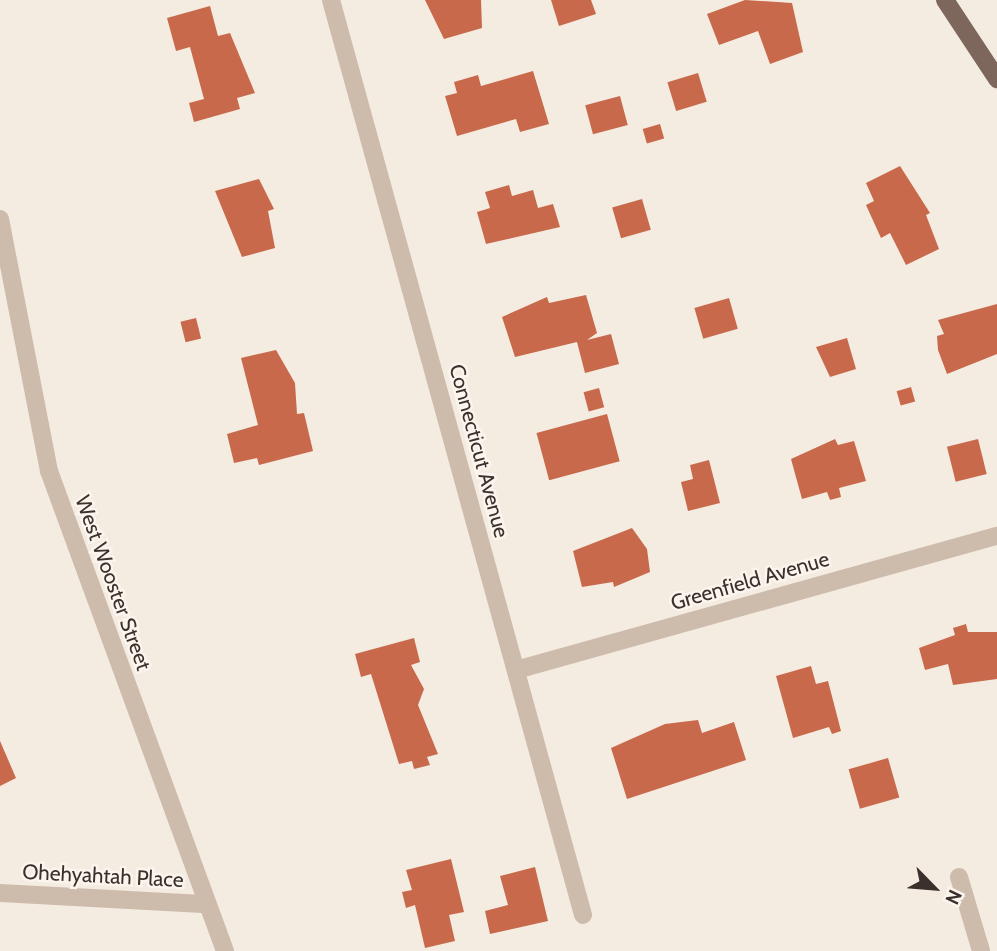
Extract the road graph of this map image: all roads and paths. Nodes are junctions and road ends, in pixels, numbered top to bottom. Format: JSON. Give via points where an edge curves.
{"nodes":[{"id":1,"x":331,"y":0,"type":"edge"},
{"id":2,"x":944,"y":0,"type":"edge"},
{"id":3,"x":997,"y":79,"type":"edge"},
{"id":4,"x":0,"y":219,"type":"edge"},
{"id":5,"x":997,"y":536,"type":"edge"},
{"id":6,"x":516,"y":670,"type":"junction"},
{"id":7,"x":959,"y":877,"type":"dead end"},
{"id":8,"x":0,"y":893,"type":"edge"},
{"id":9,"x":203,"y":904,"type":"junction"},
{"id":10,"x":583,"y":915,"type":"dead end"},
{"id":11,"x":225,"y":951,"type":"edge"},
{"id":12,"x":981,"y":951,"type":"edge"}],
"edges":[{"from":1,"to":6,"type":"street","name":"Connecticut Avenue"},
{"from":2,"to":3,"type":"main road"},
{"from":4,"to":9,"type":"street","name":"West Wooster Street","via":[[49,471]]},
{"from":5,"to":6,"type":"street","name":"Greenfield Avenue"},
{"from":6,"to":10,"type":"street","name":"Connecticut Avenue"},
{"from":7,"to":12,"type":"street"},
{"from":8,"to":9,"type":"street","name":"Ohehyahtah Place"},
{"from":9,"to":11,"type":"street","name":"West Wooster Street"}]}
